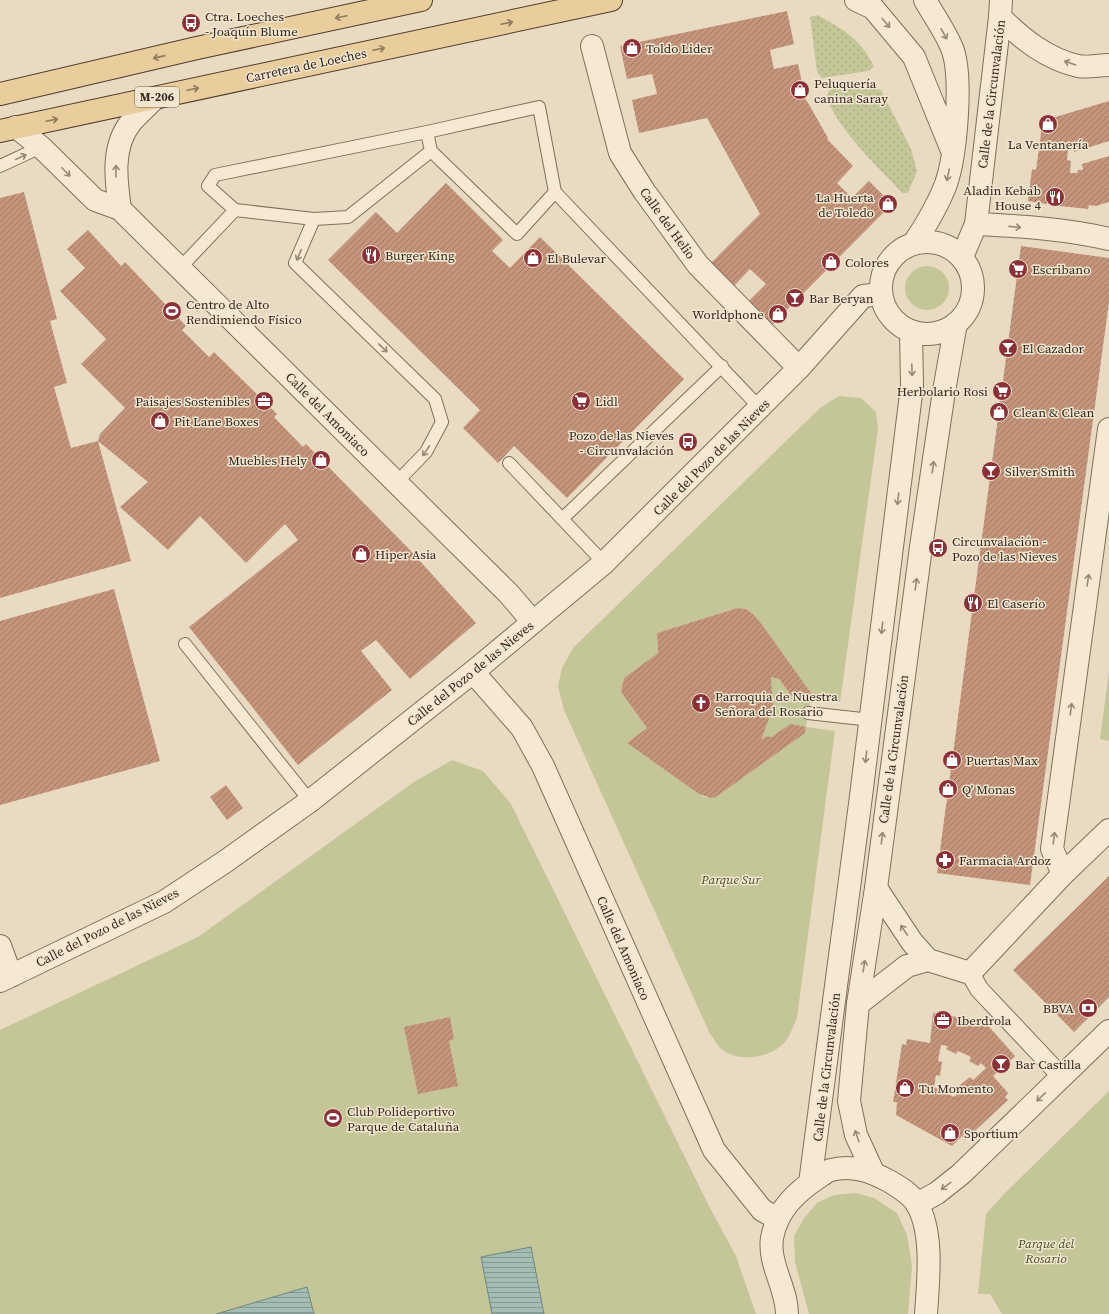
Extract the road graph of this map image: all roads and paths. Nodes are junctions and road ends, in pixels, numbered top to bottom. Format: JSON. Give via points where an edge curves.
{"nodes":[{"id":1,"x":420,"y":0,"type":"edge"},
{"id":2,"x":611,"y":0,"type":"edge"},
{"id":3,"x":856,"y":0,"type":"edge"},
{"id":4,"x":925,"y":0,"type":"edge"},
{"id":5,"x":1000,"y":9,"type":"edge"},
{"id":6,"x":592,"y":46,"type":"dead end"},
{"id":7,"x":1109,"y":65,"type":"edge"},
{"id":8,"x":0,"y":94,"type":"edge"},
{"id":9,"x":155,"y":98,"type":"junction"},
{"id":10,"x":8,"y":129,"type":"edge"},
{"id":11,"x":427,"y":132,"type":"junction"},
{"id":12,"x":41,"y":147,"type":"junction"},
{"id":13,"x":431,"y":152,"type":"junction"},
{"id":14,"x":952,"y":152,"type":"junction"},
{"id":15,"x":0,"y":166,"type":"edge"},
{"id":16,"x":556,"y":192,"type":"junction"},
{"id":17,"x":120,"y":210,"type":"junction"},
{"id":18,"x":235,"y":210,"type":"junction"},
{"id":19,"x":314,"y":219,"type":"junction"},
{"id":20,"x":976,"y":224,"type":"junction"},
{"id":21,"x":1109,"y":239,"type":"edge"},
{"id":22,"x":914,"y":243,"type":"junction"},
{"id":23,"x":962,"y":257,"type":"junction"},
{"id":24,"x":180,"y":268,"type":"junction"},
{"id":25,"x":881,"y":294,"type":"junction"},
{"id":26,"x":956,"y":324,"type":"junction"},
{"id":27,"x":911,"y":331,"type":"junction"},
{"id":28,"x":722,"y":366,"type":"junction"},
{"id":29,"x":799,"y":368,"type":"junction"},
{"id":30,"x":760,"y":408,"type":"junction"},
{"id":31,"x":1109,"y":429,"type":"edge"},
{"id":32,"x":509,"y":463,"type":"dead end"},
{"id":33,"x":397,"y":482,"type":"junction"},
{"id":34,"x":562,"y":519,"type":"junction"},
{"id":35,"x":604,"y":563,"type":"junction"},
{"id":36,"x":533,"y":622,"type":"junction"},
{"id":37,"x":185,"y":644,"type":"dead end"},
{"id":38,"x":473,"y":672,"type":"junction"},
{"id":39,"x":808,"y":713,"type":"dead end"},
{"id":40,"x":871,"y":720,"type":"junction"},
{"id":41,"x":310,"y":801,"type":"junction"},
{"id":42,"x":1109,"y":830,"type":"edge"},
{"id":43,"x":1063,"y":874,"type":"junction"},
{"id":44,"x":876,"y":888,"type":"junction"},
{"id":45,"x":0,"y":946,"type":"edge"},
{"id":46,"x":928,"y":960,"type":"junction"},
{"id":47,"x":970,"y":973,"type":"junction"},
{"id":48,"x":6,"y":978,"type":"edge"},
{"id":49,"x":858,"y":1004,"type":"junction"},
{"id":50,"x":1109,"y":1032,"type":"edge"},
{"id":51,"x":1062,"y":1077,"type":"junction"},
{"id":52,"x":872,"y":1172,"type":"junction"},
{"id":53,"x":810,"y":1183,"type":"junction"},
{"id":54,"x":917,"y":1204,"type":"junction"},
{"id":55,"x":778,"y":1219,"type":"junction"},
{"id":56,"x":787,"y":1314,"type":"edge"},
{"id":57,"x":926,"y":1314,"type":"edge"}],
"edges":[{"from":1,"to":8,"type":"main road","one_way":true},
{"from":9,"to":2,"type":"main road","name":"Carretera de Loeches","number":"M-206","one_way":true},
{"from":3,"to":14,"type":"street","one_way":true,"via":[[873,8],[914,57]]},
{"from":4,"to":14,"type":"street","one_way":true,"via":[[952,49],[959,92]]},
{"from":7,"to":5,"type":"street","one_way":true,"via":[[1079,66],[1047,55],[1018,36]]},
{"from":5,"to":20,"type":"street","name":"Calle de la Circunvalación"},
{"from":6,"to":29,"type":"street","name":"Calle del Helio","via":[[620,153],[644,191],[698,265]]},
{"from":10,"to":9,"type":"main road","name":"Carretera de Loeches","number":"M-206","one_way":true},
{"from":17,"to":9,"type":"street","one_way":true,"via":[[115,171],[118,148],[130,124]]},
{"from":10,"to":12,"type":"street","name":"Calle del Amoniaco"},
{"from":11,"to":13,"type":"lane"},
{"from":11,"to":16,"type":"lane","via":[[539,107]]},
{"from":11,"to":18,"type":"lane","via":[[215,175],[208,186]]},
{"from":15,"to":12,"type":"lane","one_way":true},
{"from":12,"to":17,"type":"street","name":"Calle del Amoniaco","one_way":true,"via":[[95,200]]},
{"from":13,"to":16,"type":"lane","via":[[517,234]]},
{"from":13,"to":19,"type":"lane","via":[[348,217]]},
{"from":14,"to":22,"type":"street","one_way":true,"via":[[946,184],[927,224]]},
{"from":16,"to":28,"type":"lane"},
{"from":17,"to":24,"type":"street","name":"Calle del Amoniaco"},
{"from":18,"to":19,"type":"lane"},
{"from":18,"to":24,"type":"lane"},
{"from":19,"to":33,"type":"lane","one_way":true,"via":[[296,263],[435,399],[442,422],[426,452]]},
{"from":20,"to":21,"type":"street","one_way":true,"via":[[1033,228]]},
{"from":20,"to":23,"type":"street","name":"Calle de la Circunvalación"},
{"from":22,"to":23,"type":"street","via":[[930,242],[949,247]]},
{"from":22,"to":25,"type":"street","via":[[900,250],[887,264],[881,280]]},
{"from":23,"to":26,"type":"street","via":[[970,273],[973,291],[967,309]]},
{"from":24,"to":33,"type":"street","name":"Calle del Amoniaco"},
{"from":25,"to":27,"type":"street","via":[[884,306],[891,317]]},
{"from":25,"to":29,"type":"street","name":"Calle del Pozo de las Nieves","via":[[863,296]]},
{"from":26,"to":27,"type":"street","via":[[942,331],[926,334]]},
{"from":44,"to":26,"type":"street","name":"Calle de la Circunvalación","one_way":true,"via":[[921,547]]},
{"from":27,"to":40,"type":"street","name":"Calle de la Circunvalación","one_way":true,"via":[[912,386]]},
{"from":28,"to":30,"type":"lane"},
{"from":28,"to":34,"type":"lane"},
{"from":29,"to":30,"type":"street","name":"Calle del Pozo de las Nieves"},
{"from":30,"to":35,"type":"street","name":"Calle del Pozo de las Nieves"},
{"from":43,"to":31,"type":"street","one_way":true,"via":[[1052,849]]},
{"from":32,"to":34,"type":"lane"},
{"from":33,"to":36,"type":"street","name":"Calle del Amoniaco","via":[[509,594]]},
{"from":34,"to":35,"type":"lane"},
{"from":35,"to":36,"type":"street","name":"Calle del Pozo de las Nieves"},
{"from":36,"to":38,"type":"street","name":"Calle del Pozo de las Nieves"},
{"from":37,"to":41,"type":"lane"},
{"from":38,"to":41,"type":"street","name":"Calle del Pozo de las Nieves"},
{"from":38,"to":55,"type":"street","name":"Calle del Amoniaco","via":[[522,728],[543,766],[714,1150],[762,1210]]},
{"from":39,"to":40,"type":"lane"},
{"from":40,"to":53,"type":"street","name":"Calle de la Circunvalación","one_way":true},
{"from":41,"to":48,"type":"street","name":"Calle del Pozo de las Nieves","via":[[164,902]]},
{"from":42,"to":43,"type":"street"},
{"from":43,"to":47,"type":"street"},
{"from":46,"to":44,"type":"street","one_way":true,"via":[[912,942]]},
{"from":49,"to":44,"type":"street","name":"Calle de la Circunvalación","one_way":true},
{"from":45,"to":48,"type":"street"},
{"from":46,"to":47,"type":"street"},
{"from":46,"to":49,"type":"street","via":[[907,966]]},
{"from":47,"to":51,"type":"street","via":[[979,989]]},
{"from":52,"to":49,"type":"street","name":"Calle de la Circunvalación","one_way":true,"via":[[856,1135],[849,1101]]},
{"from":50,"to":51,"type":"street"},
{"from":51,"to":54,"type":"street","one_way":true,"via":[[961,1174],[937,1193]]},
{"from":52,"to":53,"type":"street","via":[[852,1168],[831,1170]]},
{"from":52,"to":54,"type":"street","via":[[903,1189]]},
{"from":53,"to":55,"type":"street","via":[[788,1201]]},
{"from":54,"to":57,"type":"street","via":[[927,1232],[929,1265]]},
{"from":55,"to":56,"type":"street","via":[[772,1239],[774,1262],[787,1303]]}]}
